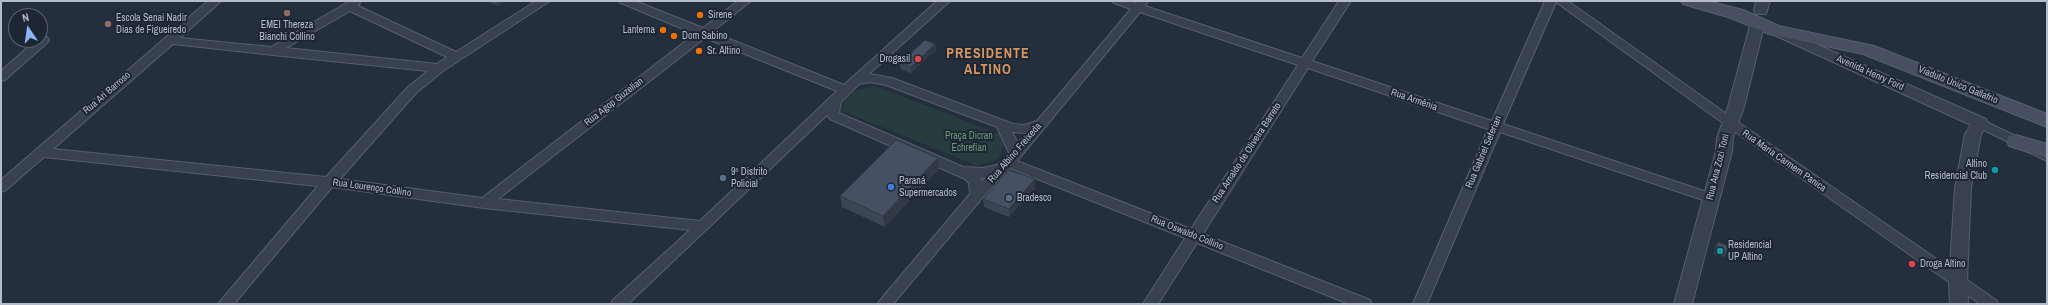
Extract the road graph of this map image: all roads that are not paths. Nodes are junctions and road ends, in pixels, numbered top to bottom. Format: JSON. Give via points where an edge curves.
{"nodes":[{"id":1,"x":215,"y":1,"type":"edge"},
{"id":2,"x":544,"y":1,"type":"edge"},
{"id":3,"x":625,"y":1,"type":"edge"},
{"id":4,"x":745,"y":1,"type":"edge"},
{"id":5,"x":944,"y":1,"type":"edge"},
{"id":6,"x":1118,"y":1,"type":"edge"},
{"id":7,"x":1345,"y":1,"type":"edge"},
{"id":8,"x":1551,"y":1,"type":"edge"},
{"id":9,"x":1561,"y":1,"type":"edge"},
{"id":10,"x":1689,"y":1,"type":"edge"},
{"id":11,"x":1709,"y":1,"type":"edge"},
{"id":12,"x":354,"y":4,"type":"edge"},
{"id":13,"x":1142,"y":4,"type":"edge"},
{"id":14,"x":1771,"y":22,"type":"edge"},
{"id":15,"x":705,"y":32,"type":"junction"},
{"id":16,"x":169,"y":40,"type":"junction"},
{"id":17,"x":34,"y":48,"type":"edge"},
{"id":18,"x":272,"y":50,"type":"junction"},
{"id":19,"x":456,"y":57,"type":"junction"},
{"id":20,"x":879,"y":58,"type":"junction"},
{"id":21,"x":1305,"y":63,"type":"junction"},
{"id":22,"x":439,"y":68,"type":"junction"},
{"id":23,"x":1,"y":77,"type":"edge"},
{"id":24,"x":855,"y":81,"type":"junction"},
{"id":25,"x":888,"y":81,"type":"junction"},
{"id":26,"x":845,"y":90,"type":"junction"},
{"id":27,"x":835,"y":100,"type":"junction"},
{"id":28,"x":2047,"y":110,"type":"edge"},
{"id":29,"x":840,"y":119,"type":"junction"},
{"id":30,"x":814,"y":120,"type":"junction"},
{"id":31,"x":2047,"y":121,"type":"edge"},
{"id":32,"x":1731,"y":123,"type":"junction"},
{"id":33,"x":1980,"y":123,"type":"junction"},
{"id":34,"x":1040,"y":124,"type":"junction"},
{"id":35,"x":1004,"y":126,"type":"junction"},
{"id":36,"x":1495,"y":128,"type":"junction"},
{"id":37,"x":2016,"y":141,"type":"junction"},
{"id":38,"x":2047,"y":151,"type":"edge"},
{"id":39,"x":40,"y":152,"type":"junction"},
{"id":40,"x":2047,"y":156,"type":"edge"},
{"id":41,"x":1009,"y":161,"type":"junction"},
{"id":42,"x":963,"y":172,"type":"junction"},
{"id":43,"x":328,"y":182,"type":"junction"},
{"id":44,"x":1,"y":187,"type":"edge"},
{"id":45,"x":977,"y":195,"type":"junction"},
{"id":46,"x":1711,"y":198,"type":"junction"},
{"id":47,"x":484,"y":203,"type":"junction"},
{"id":48,"x":703,"y":226,"type":"junction"},
{"id":49,"x":1194,"y":236,"type":"junction"},
{"id":50,"x":1958,"y":282,"type":"junction"},
{"id":51,"x":225,"y":304,"type":"edge"},
{"id":52,"x":618,"y":304,"type":"edge"},
{"id":53,"x":884,"y":304,"type":"edge"},
{"id":54,"x":1150,"y":304,"type":"edge"},
{"id":55,"x":1365,"y":304,"type":"edge"},
{"id":56,"x":1420,"y":304,"type":"edge"},
{"id":57,"x":1683,"y":304,"type":"edge"},
{"id":58,"x":1959,"y":304,"type":"edge"},
{"id":59,"x":1991,"y":304,"type":"edge"}],
"edges":[{"from":1,"to":16,"type":"street","name":"Rua Ari Barroso"},
{"from":2,"to":19,"type":"street"},
{"from":3,"to":15,"type":"street"},
{"from":4,"to":15,"type":"street","name":"Rua Agop Guzelian"},
{"from":5,"to":20,"type":"street"},
{"from":6,"to":13,"type":"street","name":"Rua Armênia"},
{"from":7,"to":21,"type":"street","name":"Rua Arnaldo de Oliveira Barreto"},
{"from":8,"to":36,"type":"street","name":"Rua Gabriel Seferian"},
{"from":9,"to":32,"type":"street","name":"Rua Maria Carmem Panica"},
{"from":10,"to":14,"type":"main road","name":"Avenida Henry Ford"},
{"from":11,"to":14,"type":"main road","name":"Avenida Henry Ford","via":[[1752,12]]},
{"from":12,"to":18,"type":"street"},
{"from":12,"to":19,"type":"street"},
{"from":13,"to":21,"type":"street","name":"Rua Armênia"},
{"from":13,"to":34,"type":"street","name":"Rua Albino Freixeda"},
{"from":14,"to":28,"type":"main road","via":[[1824,29],[1887,48]]},
{"from":14,"to":31,"type":"main road","name":"Viaduto Único Gallafrio","via":[[1868,50]]},
{"from":14,"to":32,"type":"street","name":"Rua Ana Zozi Toni"},
{"from":14,"to":33,"type":"street","name":"Avenida Henry Ford"},
{"from":15,"to":26,"type":"street"},
{"from":15,"to":47,"type":"street","name":"Rua Agop Guzelian"},
{"from":16,"to":18,"type":"street"},
{"from":16,"to":39,"type":"street","name":"Rua Ari Barroso"},
{"from":17,"to":23,"type":"street"},
{"from":18,"to":22,"type":"street"},
{"from":19,"to":22,"type":"street"},
{"from":20,"to":24,"type":"street"},
{"from":20,"to":25,"type":"street","via":[[880,70]]},
{"from":21,"to":36,"type":"street","name":"Rua Armênia"},
{"from":21,"to":49,"type":"street","name":"Rua Arnaldo de Oliveira Barreto"},
{"from":22,"to":43,"type":"street","via":[[398,103]]},
{"from":24,"to":25,"type":"street","via":[[870,78]]},
{"from":24,"to":26,"type":"street"},
{"from":25,"to":35,"type":"street"},
{"from":26,"to":27,"type":"street"},
{"from":27,"to":29,"type":"street","via":[[832,111]]},
{"from":27,"to":30,"type":"street"},
{"from":29,"to":30,"type":"street"},
{"from":29,"to":42,"type":"street"},
{"from":30,"to":48,"type":"street"},
{"from":32,"to":46,"type":"street","name":"Rua Ana Zozi Toni"},
{"from":32,"to":50,"type":"street","name":"Rua Maria Carmem Panica"},
{"from":33,"to":37,"type":"street","name":"Avenida Henry Ford"},
{"from":33,"to":50,"type":"street","via":[[1973,134],[1963,188]]},
{"from":34,"to":35,"type":"street","via":[[1025,129]]},
{"from":34,"to":41,"type":"street","name":"Rua Albino Freixeda"},
{"from":35,"to":41,"type":"street"},
{"from":36,"to":46,"type":"street","name":"Rua Armênia"},
{"from":36,"to":56,"type":"street","name":"Rua Gabriel Seferian"},
{"from":37,"to":38,"type":"main road"},
{"from":37,"to":40,"type":"street","name":"Avenida Henry Ford"},
{"from":39,"to":43,"type":"street","name":"Rua Lourenço Collino"},
{"from":39,"to":44,"type":"street","name":"Rua Ari Barroso"},
{"from":41,"to":42,"type":"street","via":[[983,173]]},
{"from":41,"to":45,"type":"street","name":"Rua Albino Freixeda"},
{"from":41,"to":49,"type":"street","name":"Rua Oswaldo Collino"},
{"from":42,"to":45,"type":"street","via":[[975,182]]},
{"from":43,"to":47,"type":"street","name":"Rua Lourenço Collino"},
{"from":43,"to":51,"type":"street"},
{"from":45,"to":53,"type":"street","name":"Rua Albino Freixeda"},
{"from":46,"to":57,"type":"street","name":"Rua Ana Zozi Toni"},
{"from":47,"to":48,"type":"street","name":"Rua Lourenço Collino"},
{"from":48,"to":52,"type":"street"},
{"from":49,"to":54,"type":"street","name":"Rua Arnaldo de Oliveira Barreto"},
{"from":49,"to":55,"type":"street","name":"Rua Oswaldo Collino"},
{"from":50,"to":58,"type":"street"},
{"from":50,"to":59,"type":"street","name":"Rua Maria Carmem Panica"}]}
